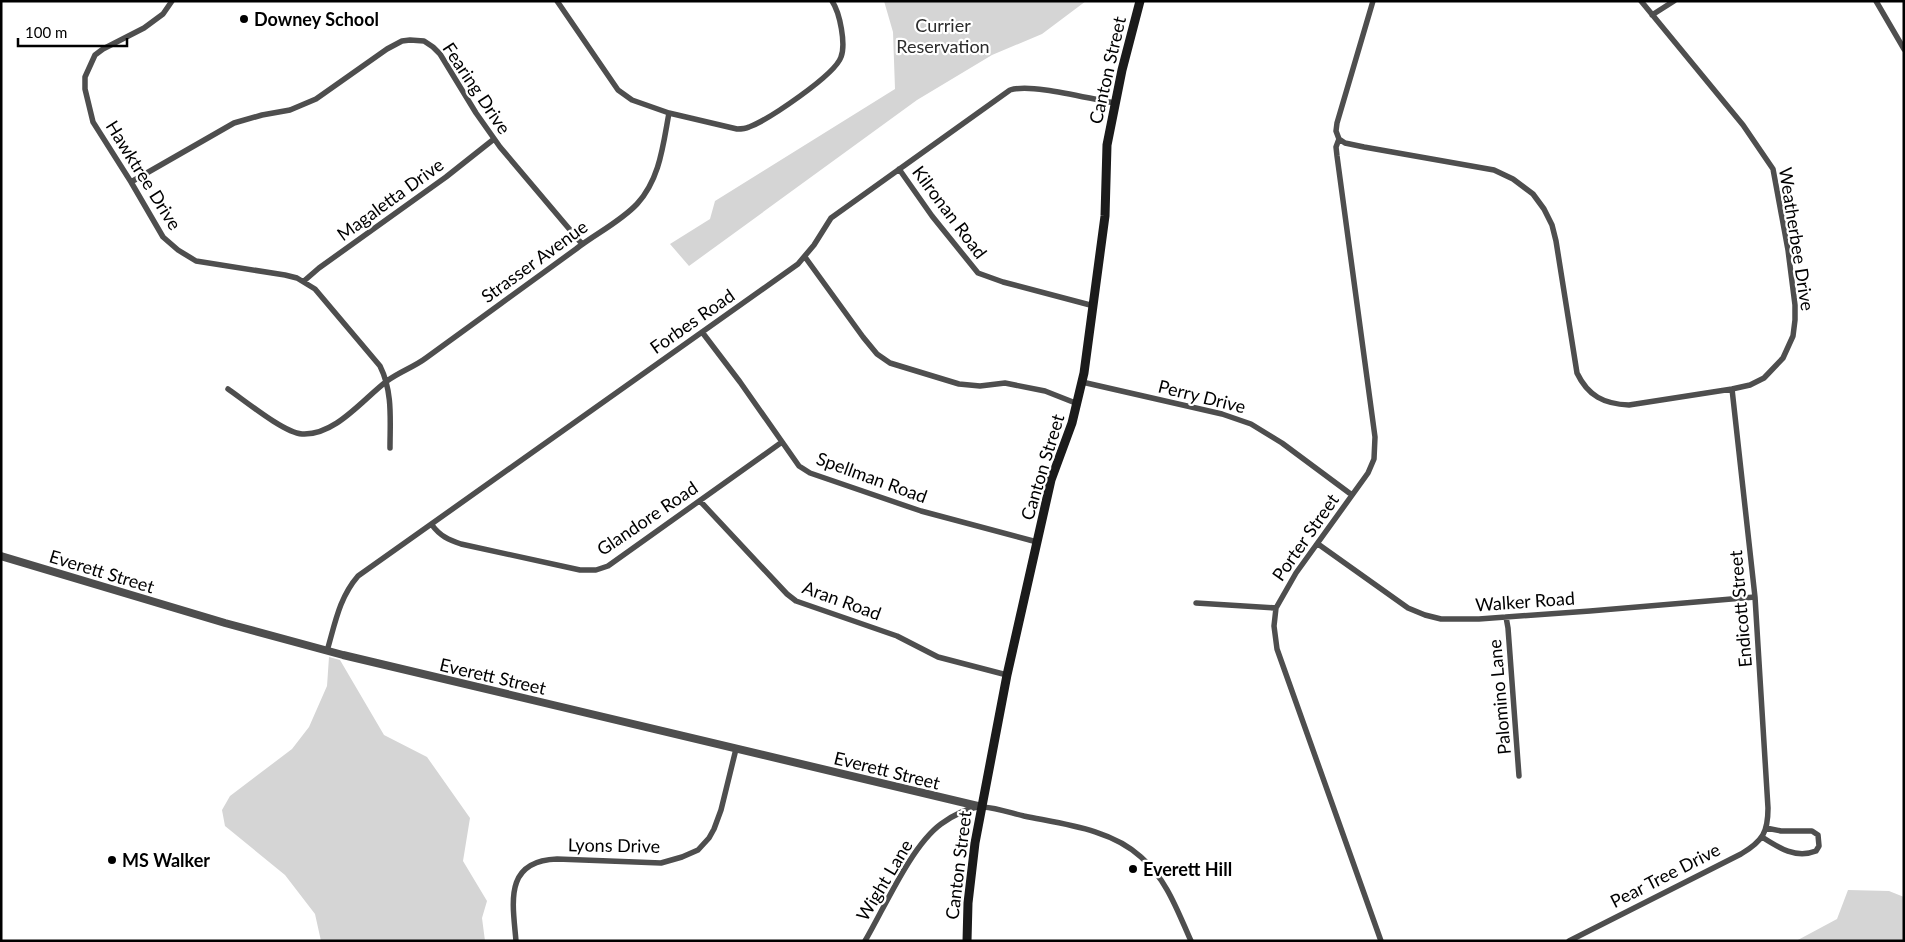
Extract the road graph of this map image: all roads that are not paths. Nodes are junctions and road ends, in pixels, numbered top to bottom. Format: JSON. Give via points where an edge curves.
{"nodes":[{"id":1,"x":172,"y":1,"type":"edge"},
{"id":2,"x":556,"y":1,"type":"edge"},
{"id":3,"x":832,"y":1,"type":"edge"},
{"id":4,"x":1140,"y":1,"type":"edge"},
{"id":5,"x":1373,"y":1,"type":"edge"},
{"id":6,"x":1640,"y":1,"type":"edge"},
{"id":7,"x":1674,"y":1,"type":"edge"},
{"id":8,"x":1876,"y":1,"type":"edge"},
{"id":9,"x":1652,"y":15,"type":"junction"},
{"id":10,"x":1904,"y":49,"type":"edge"},
{"id":11,"x":1115,"y":103,"type":"junction"},
{"id":12,"x":669,"y":113,"type":"junction"},
{"id":13,"x":494,"y":139,"type":"junction"},
{"id":14,"x":1339,"y":139,"type":"junction"},
{"id":15,"x":899,"y":169,"type":"junction"},
{"id":16,"x":131,"y":182,"type":"junction"},
{"id":17,"x":582,"y":244,"type":"junction"},
{"id":18,"x":805,"y":257,"type":"junction"},
{"id":19,"x":304,"y":282,"type":"junction"},
{"id":20,"x":1094,"y":306,"type":"junction"},
{"id":21,"x":702,"y":332,"type":"junction"},
{"id":22,"x":386,"y":382,"type":"junction"},
{"id":23,"x":1082,"y":382,"type":"junction"},
{"id":24,"x":228,"y":389,"type":"dead end"},
{"id":25,"x":1732,"y":390,"type":"junction"},
{"id":26,"x":1078,"y":404,"type":"junction"},
{"id":27,"x":782,"y":442,"type":"junction"},
{"id":28,"x":390,"y":448,"type":"dead end"},
{"id":29,"x":1352,"y":495,"type":"junction"},
{"id":30,"x":700,"y":502,"type":"junction"},
{"id":31,"x":432,"y":525,"type":"junction"},
{"id":32,"x":1037,"y":542,"type":"junction"},
{"id":33,"x":1318,"y":544,"type":"junction"},
{"id":34,"x":1,"y":556,"type":"edge"},
{"id":35,"x":1755,"y":597,"type":"junction"},
{"id":36,"x":1196,"y":603,"type":"dead end"},
{"id":37,"x":1276,"y":608,"type":"junction"},
{"id":38,"x":1506,"y":617,"type":"junction"},
{"id":39,"x":327,"y":651,"type":"junction"},
{"id":40,"x":1007,"y":675,"type":"junction"},
{"id":41,"x":736,"y":749,"type":"junction"},
{"id":42,"x":1519,"y":776,"type":"dead end"},
{"id":43,"x":982,"y":807,"type":"junction"},
{"id":44,"x":1766,"y":828,"type":"junction"},
{"id":45,"x":1762,"y":837,"type":"junction"},
{"id":46,"x":516,"y":941,"type":"edge"},
{"id":47,"x":865,"y":941,"type":"edge"},
{"id":48,"x":966,"y":941,"type":"edge"},
{"id":49,"x":1191,"y":941,"type":"edge"},
{"id":50,"x":1381,"y":941,"type":"edge"},
{"id":51,"x":1569,"y":941,"type":"edge"}],
"edges":[{"from":1,"to":16,"type":"street","name":"Hawktree Drive","via":[[163,14],[144,28],[95,55],[85,77],[92,122]]},
{"from":2,"to":12,"type":"street","via":[[618,90],[632,100]]},
{"from":3,"to":12,"type":"street","via":[[844,48],[834,68],[814,86],[746,129]]},
{"from":4,"to":11,"type":"main road","name":"Canton Street"},
{"from":5,"to":14,"type":"street","via":[[1338,119],[1336,131]]},
{"from":6,"to":9,"type":"street","name":"Weatherbee Drive"},
{"from":7,"to":9,"type":"street"},
{"from":8,"to":10,"type":"street"},
{"from":9,"to":25,"type":"street","name":"Weatherbee Drive","via":[[1743,125],[1776,176],[1795,305],[1793,336],[1783,358],[1764,378]]},
{"from":11,"to":15,"type":"street","name":"Forbes Road","via":[[1019,87],[1010,90]]},
{"from":11,"to":20,"type":"main road","name":"Canton Street","via":[[1107,145],[1105,216]]},
{"from":12,"to":17,"type":"street","name":"Strasser Avenue","via":[[660,160],[650,188],[626,214]]},
{"from":13,"to":16,"type":"street","name":"Fearing Drive","via":[[440,54],[424,42],[410,40],[387,49],[316,98],[290,110],[234,123]]},
{"from":13,"to":17,"type":"street","name":"Fearing Drive"},
{"from":13,"to":19,"type":"street","name":"Magaletta Drive"},
{"from":14,"to":25,"type":"street","name":"Weatherbee Drive","via":[[1364,147],[1494,170],[1533,194],[1544,209],[1554,233],[1576,370],[1581,381],[1600,399],[1629,405]]},
{"from":14,"to":29,"type":"street","name":"Porter Street","via":[[1337,156],[1376,445],[1372,466]]},
{"from":15,"to":18,"type":"street","name":"Forbes Road","via":[[831,218]]},
{"from":15,"to":20,"type":"street","name":"Kilronan Road","via":[[978,273]]},
{"from":16,"to":19,"type":"street","name":"Hawktree Drive","via":[[163,237],[190,258],[285,274]]},
{"from":17,"to":22,"type":"street","name":"Strasser Avenue","via":[[423,360]]},
{"from":18,"to":21,"type":"street","name":"Forbes Road"},
{"from":18,"to":26,"type":"street","via":[[863,337],[877,354],[890,363],[959,384],[1005,383],[1045,391]]},
{"from":19,"to":22,"type":"street","name":"Hawktree Drive","via":[[327,301],[380,366]]},
{"from":20,"to":23,"type":"main road","name":"Canton Street"},
{"from":21,"to":27,"type":"street","name":"Spellman Road"},
{"from":21,"to":31,"type":"street","name":"Forbes Road"},
{"from":22,"to":24,"type":"street","name":"Strasser Avenue","via":[[332,426],[302,434],[282,426]]},
{"from":22,"to":28,"type":"street","name":"Hawktree Drive","via":[[391,402]]},
{"from":23,"to":26,"type":"main road","name":"Canton Street"},
{"from":23,"to":29,"type":"street","name":"Perry Drive","via":[[1222,414],[1251,424]]},
{"from":25,"to":35,"type":"street","name":"Endicott Street"},
{"from":26,"to":32,"type":"main road","name":"Canton Street","via":[[1051,480]]},
{"from":27,"to":30,"type":"street","name":"Glandore Road"},
{"from":27,"to":32,"type":"street","name":"Spellman Road","via":[[799,466],[810,473],[954,521]]},
{"from":29,"to":33,"type":"street","name":"Porter Street"},
{"from":30,"to":31,"type":"street","name":"Glandore Road","via":[[608,566],[596,570],[580,570],[462,544],[449,540]]},
{"from":30,"to":40,"type":"street","name":"Aran Road","via":[[799,603],[898,636],[938,658]]},
{"from":31,"to":39,"type":"street","name":"Forbes Road","via":[[358,576],[340,604]]},
{"from":32,"to":40,"type":"main road","name":"Canton Street"},
{"from":33,"to":37,"type":"street","name":"Porter Street"},
{"from":33,"to":38,"type":"street","name":"Walker Road","via":[[1419,613],[1450,620]]},
{"from":34,"to":39,"type":"street","name":"Everett Street"},
{"from":35,"to":38,"type":"street","name":"Walker Road"},
{"from":35,"to":44,"type":"street","name":"Endicott Street","via":[[1768,808]]},
{"from":36,"to":37,"type":"street"},
{"from":37,"to":50,"type":"street","name":"Porter Street","via":[[1277,649]]},
{"from":38,"to":42,"type":"street","name":"Palomino Lane"},
{"from":39,"to":41,"type":"street","name":"Everett Street"},
{"from":40,"to":43,"type":"main road","name":"Canton Street"},
{"from":41,"to":43,"type":"street","name":"Everett Street"},
{"from":41,"to":46,"type":"street","name":"Lyons Drive","via":[[714,829],[698,850],[661,863],[557,859],[539,862],[528,868],[513,892]]},
{"from":43,"to":47,"type":"street","name":"Wight Lane","via":[[950,818],[930,834],[908,863]]},
{"from":43,"to":48,"type":"main road","name":"Canton Street","via":[[968,903]]},
{"from":43,"to":49,"type":"street","via":[[1075,827],[1122,844],[1161,877]]},
{"from":44,"to":45,"type":"street","name":"Pear Tree Drive"},
{"from":44,"to":45,"type":"street","via":[[1812,831],[1818,835],[1819,846],[1810,854],[1786,852]]},
{"from":45,"to":51,"type":"street","name":"Pear Tree Drive","via":[[1742,854]]}]}
